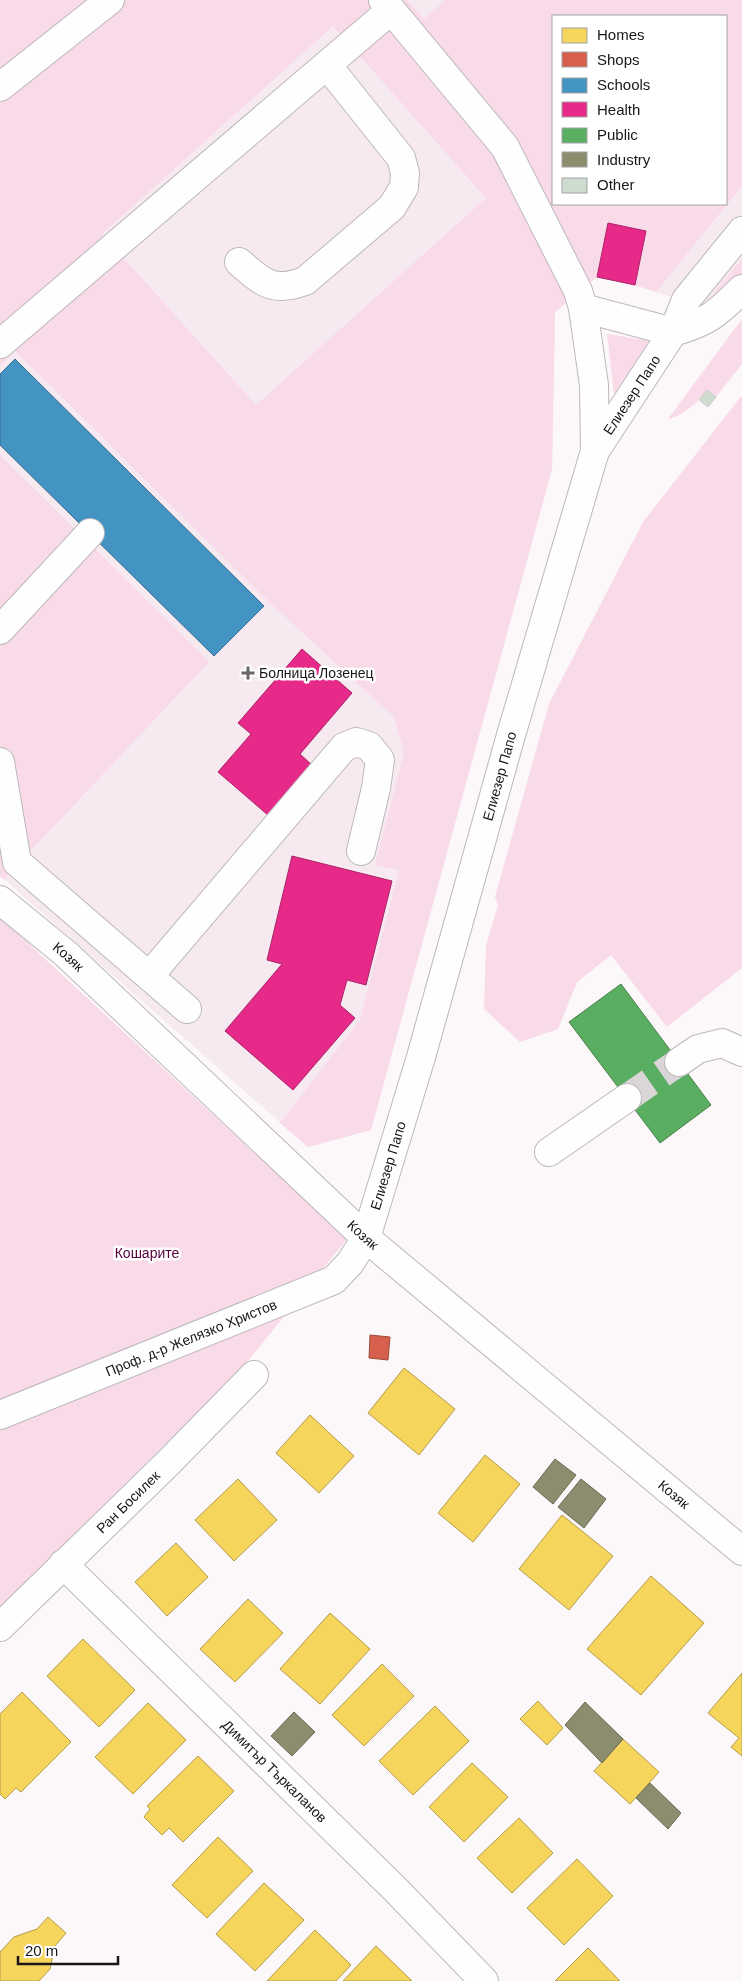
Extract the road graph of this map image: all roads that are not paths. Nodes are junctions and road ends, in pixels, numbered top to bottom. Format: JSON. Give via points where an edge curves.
{"nodes":[{"id":1,"x":110,"y":0,"type":"edge"},
{"id":2,"x":387,"y":5,"type":"edge"},
{"id":3,"x":327,"y":65,"type":"junction"},
{"id":4,"x":0,"y":87,"type":"edge"},
{"id":5,"x":742,"y":231,"type":"edge"},
{"id":6,"x":239,"y":262,"type":"dead end"},
{"id":7,"x":742,"y":289,"type":"edge"},
{"id":8,"x":583,"y":308,"type":"junction"},
{"id":9,"x":673,"y":332,"type":"junction"},
{"id":10,"x":0,"y":344,"type":"edge"},
{"id":11,"x":595,"y":451,"type":"junction"},
{"id":12,"x":90,"y":533,"type":"dead end"},
{"id":13,"x":0,"y":630,"type":"edge"},
{"id":14,"x":0,"y":762,"type":"edge"},
{"id":15,"x":361,"y":851,"type":"dead end"},
{"id":16,"x":0,"y":900,"type":"edge"},
{"id":17,"x":149,"y":976,"type":"junction"},
{"id":18,"x":186,"y":1009,"type":"dead end"},
{"id":19,"x":742,"y":1052,"type":"edge"},
{"id":20,"x":679,"y":1062,"type":"tunnel mouth"},
{"id":21,"x":627,"y":1098,"type":"tunnel mouth"},
{"id":22,"x":549,"y":1152,"type":"dead end"},
{"id":23,"x":366,"y":1238,"type":"junction"},
{"id":24,"x":254,"y":1375,"type":"dead end"},
{"id":25,"x":0,"y":1415,"type":"edge"},
{"id":26,"x":742,"y":1551,"type":"edge"},
{"id":27,"x":64,"y":1564,"type":"junction"},
{"id":28,"x":0,"y":1627,"type":"edge"},
{"id":29,"x":484,"y":1981,"type":"edge"}],
"edges":[{"from":1,"to":4,"type":"street"},
{"from":2,"to":3,"type":"street"},
{"from":2,"to":8,"type":"street","via":[[505,147],[578,291]]},
{"from":3,"to":6,"type":"street","via":[[401,158],[404,187],[392,207],[305,281],[290,287],[261,282]]},
{"from":3,"to":10,"type":"street"},
{"from":5,"to":9,"type":"street","name":"Елиезер Папо","via":[[686,300]]},
{"from":7,"to":9,"type":"street","via":[[715,315]]},
{"from":8,"to":9,"type":"street"},
{"from":8,"to":11,"type":"street","via":[[594,384]]},
{"from":9,"to":11,"type":"street","name":"Елиезер Папо"},
{"from":11,"to":23,"type":"street","name":"Елиезер Папо"},
{"from":12,"to":13,"type":"street"},
{"from":14,"to":17,"type":"street","via":[[18,862]]},
{"from":15,"to":17,"type":"street","via":[[380,760],[369,746],[356,742],[344,747]]},
{"from":16,"to":23,"type":"street","name":"Козяк","via":[[66,954]]},
{"from":17,"to":18,"type":"street"},
{"from":19,"to":20,"type":"street","via":[[722,1043],[698,1049]]},
{"from":21,"to":22,"type":"street"},
{"from":23,"to":25,"type":"street","name":"Проф. д-р Желязко Христов","via":[[334,1280]]},
{"from":23,"to":26,"type":"street","name":"Козяк"},
{"from":24,"to":27,"type":"street","name":"Ран Босилек"},
{"from":27,"to":28,"type":"street","name":"Ран Босилек"},
{"from":27,"to":29,"type":"street","name":"Димитър Търкаланов"}]}
